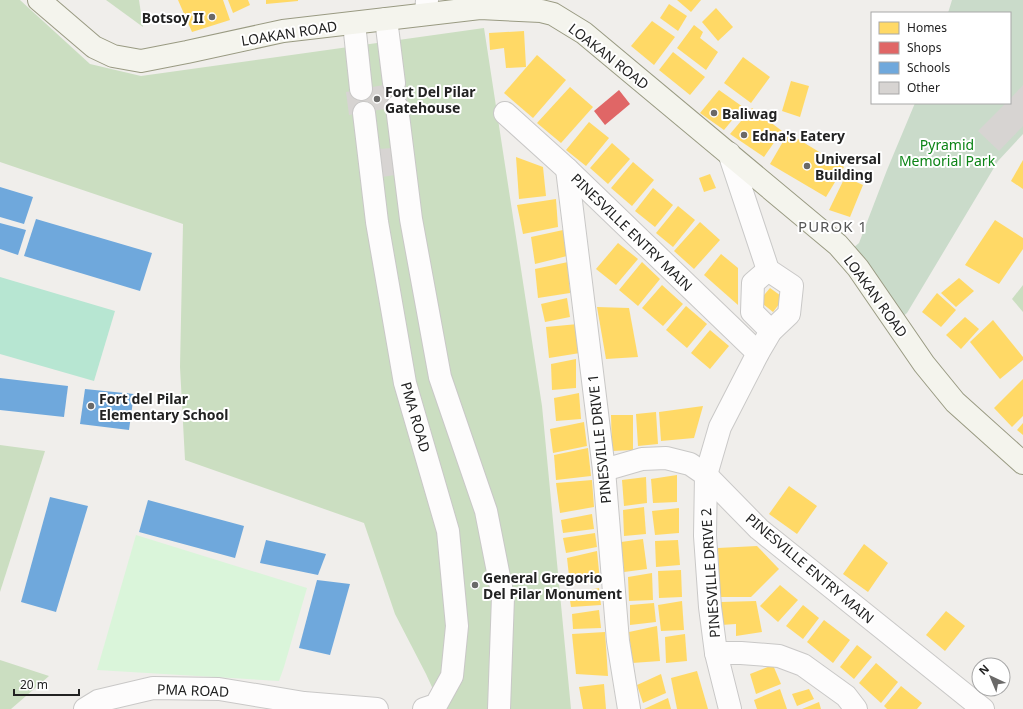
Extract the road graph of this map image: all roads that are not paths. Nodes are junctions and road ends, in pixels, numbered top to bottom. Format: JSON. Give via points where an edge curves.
{"nodes":[{"id":1,"x":39,"y":0,"type":"edge"},
{"id":2,"x":481,"y":4,"type":"edge"},
{"id":3,"x":426,"y":7,"type":"edge"},
{"id":4,"x":386,"y":19,"type":"junction"},
{"id":5,"x":354,"y":22,"type":"junction"},
{"id":6,"x":394,"y":83,"type":"dead end"},
{"id":7,"x":361,"y":89,"type":"dead end"},
{"id":8,"x":397,"y":107,"type":"dead end"},
{"id":9,"x":364,"y":113,"type":"dead end"},
{"id":10,"x":505,"y":113,"type":"dead end"},
{"id":11,"x":729,"y":153,"type":"junction"},
{"id":12,"x":567,"y":169,"type":"junction"},
{"id":13,"x":408,"y":191,"type":"junction"},
{"id":14,"x":374,"y":197,"type":"junction"},
{"id":15,"x":768,"y":270,"type":"junction"},
{"id":16,"x":771,"y":331,"type":"junction"},
{"id":17,"x":758,"y":353,"type":"junction"},
{"id":18,"x":1023,"y":463,"type":"edge"},
{"id":19,"x":604,"y":470,"type":"junction"},
{"id":20,"x":706,"y":475,"type":"junction"},
{"id":21,"x":716,"y":653,"type":"junction"},
{"id":22,"x":308,"y":706,"type":"edge"},
{"id":23,"x":85,"y":709,"type":"edge"},
{"id":24,"x":377,"y":709,"type":"edge"},
{"id":25,"x":424,"y":709,"type":"edge"},
{"id":26,"x":499,"y":709,"type":"edge"},
{"id":27,"x":629,"y":709,"type":"edge"},
{"id":28,"x":730,"y":709,"type":"edge"},
{"id":29,"x":856,"y":709,"type":"edge"},
{"id":30,"x":983,"y":709,"type":"edge"}],
"edges":[{"from":1,"to":5,"type":"main road","name":"LOAKAN ROAD","via":[[94,47],[113,56],[141,60],[283,31]]},
{"from":2,"to":3,"type":"main road","name":"LOAKAN ROAD"},
{"from":2,"to":11,"type":"main road","name":"LOAKAN ROAD","via":[[553,14],[584,33]]},
{"from":3,"to":4,"type":"main road","name":"LOAKAN ROAD"},
{"from":4,"to":5,"type":"main road","name":"LOAKAN ROAD"},
{"from":4,"to":6,"type":"street"},
{"from":5,"to":7,"type":"street"},
{"from":8,"to":13,"type":"street"},
{"from":9,"to":14,"type":"street","name":"PMA ROAD"},
{"from":10,"to":12,"type":"street","name":"PINESVILLE ENTRY MAIN"},
{"from":11,"to":15,"type":"street"},
{"from":11,"to":18,"type":"main road","name":"LOAKAN ROAD","via":[[838,245],[858,268],[924,364],[955,402]]},
{"from":12,"to":17,"type":"street","name":"PINESVILLE ENTRY MAIN"},
{"from":12,"to":19,"type":"street","name":"PINESVILLE DRIVE 1"},
{"from":13,"to":14,"type":"street"},
{"from":13,"to":26,"type":"street","via":[[440,377],[486,511],[504,597]]},
{"from":14,"to":25,"type":"street","name":"PMA ROAD","via":[[405,383],[448,531],[457,626],[452,676],[436,705]]},
{"from":15,"to":16,"type":"street","via":[[753,283],[752,312]]},
{"from":15,"to":16,"type":"street","via":[[792,286],[789,314]]},
{"from":16,"to":17,"type":"street","name":"PINESVILLE DRIVE 2"},
{"from":17,"to":20,"type":"street","name":"PINESVILLE DRIVE 2","via":[[720,426]]},
{"from":19,"to":20,"type":"street","name":"PINESVILLE ENTRY MAIN","via":[[642,459],[666,458],[690,464]]},
{"from":19,"to":27,"type":"street","name":"PINESVILLE DRIVE 1","via":[[618,641]]},
{"from":20,"to":21,"type":"street","name":"PINESVILLE DRIVE 2","via":[[705,536]]},
{"from":20,"to":30,"type":"street","name":"PINESVILLE ENTRY MAIN","via":[[758,529]]},
{"from":21,"to":28,"type":"street","name":"PINESVILLE DRIVE 2"},
{"from":21,"to":29,"type":"street","via":[[779,656],[803,666],[846,696]]},
{"from":22,"to":23,"type":"street","name":"PMA ROAD","via":[[219,688],[153,688],[98,701]]},
{"from":22,"to":24,"type":"street","name":"PMA ROAD"}]}
